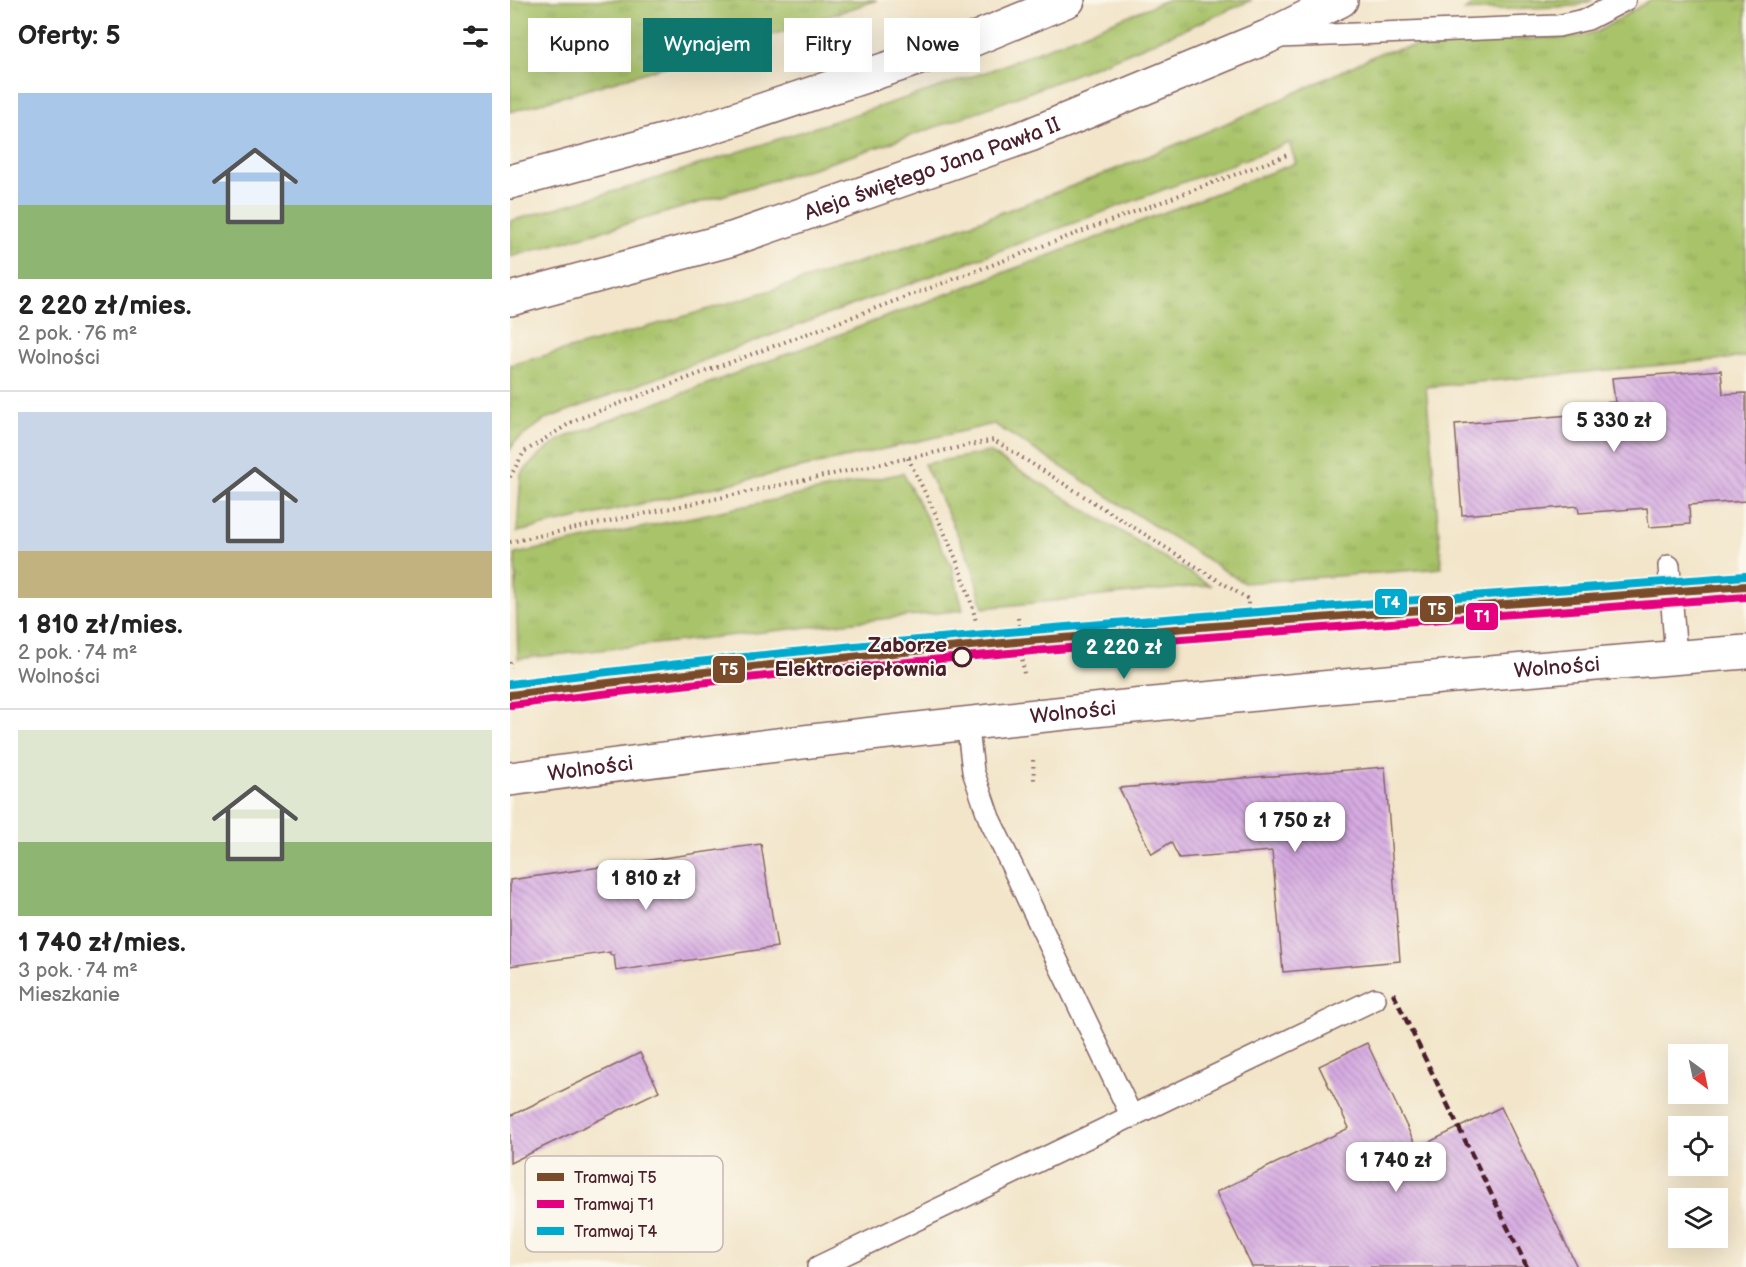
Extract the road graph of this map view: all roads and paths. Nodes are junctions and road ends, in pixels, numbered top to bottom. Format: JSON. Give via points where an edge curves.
{"nodes":[{"id":1,"x":1068,"y":0,"type":"edge"},
{"id":2,"x":1341,"y":0,"type":"edge"},
{"id":3,"x":1625,"y":0,"type":"edge"},
{"id":4,"x":1267,"y":37,"type":"junction"},
{"id":5,"x":1290,"y":154,"type":"dead end"},
{"id":6,"x":510,"y":182,"type":"edge"},
{"id":7,"x":510,"y":299,"type":"edge"},
{"id":8,"x":908,"y":458,"type":"junction"},
{"id":9,"x":510,"y":477,"type":"edge"},
{"id":10,"x":510,"y":542,"type":"edge"},
{"id":11,"x":1669,"y":566,"type":"dead end"},
{"id":12,"x":1248,"y":606,"type":"dead end"},
{"id":13,"x":976,"y":622,"type":"dead end"},
{"id":14,"x":1039,"y":627,"type":"dead end"},
{"id":15,"x":1019,"y":629,"type":"dead end"},
{"id":16,"x":1746,"y":652,"type":"edge"},
{"id":17,"x":1676,"y":657,"type":"junction"},
{"id":18,"x":510,"y":662,"type":"edge"},
{"id":19,"x":511,"y":668,"type":"edge"},
{"id":20,"x":968,"y":722,"type":"junction"},
{"id":21,"x":510,"y":779,"type":"edge"},
{"id":22,"x":1375,"y":999,"type":"dead end"},
{"id":23,"x":1132,"y":1117,"type":"junction"},
{"id":24,"x":818,"y":1267,"type":"edge"}],
"edges":[{"from":1,"to":6,"type":"main road","via":[[962,44],[693,133]]},
{"from":2,"to":4,"type":"main road","name":"Aleja świętego Jana Pawła II"},
{"from":3,"to":4,"type":"lane","via":[[1588,19],[1558,26]]},
{"from":4,"to":7,"type":"main road","name":"Aleja świętego Jana Pawła II","via":[[1030,135],[732,239]]},
{"from":5,"to":9,"type":"path","via":[[575,420],[524,452]]},
{"from":8,"to":10,"type":"path"},
{"from":8,"to":12,"type":"path","via":[[994,440],[1248,599]]},
{"from":8,"to":13,"type":"path","via":[[960,565]]},
{"from":11,"to":17,"type":"lane"},
{"from":14,"to":15,"type":"path"},
{"from":16,"to":17,"type":"main road","name":"Wolności"},
{"from":17,"to":20,"type":"main road","name":"Wolności","via":[[1425,676]]},
{"from":18,"to":19,"type":"path"},
{"from":20,"to":21,"type":"main road","name":"Wolności"},
{"from":20,"to":23,"type":"lane","via":[[973,771],[989,818]]},
{"from":22,"to":23,"type":"lane"},
{"from":23,"to":24,"type":"lane"}]}
